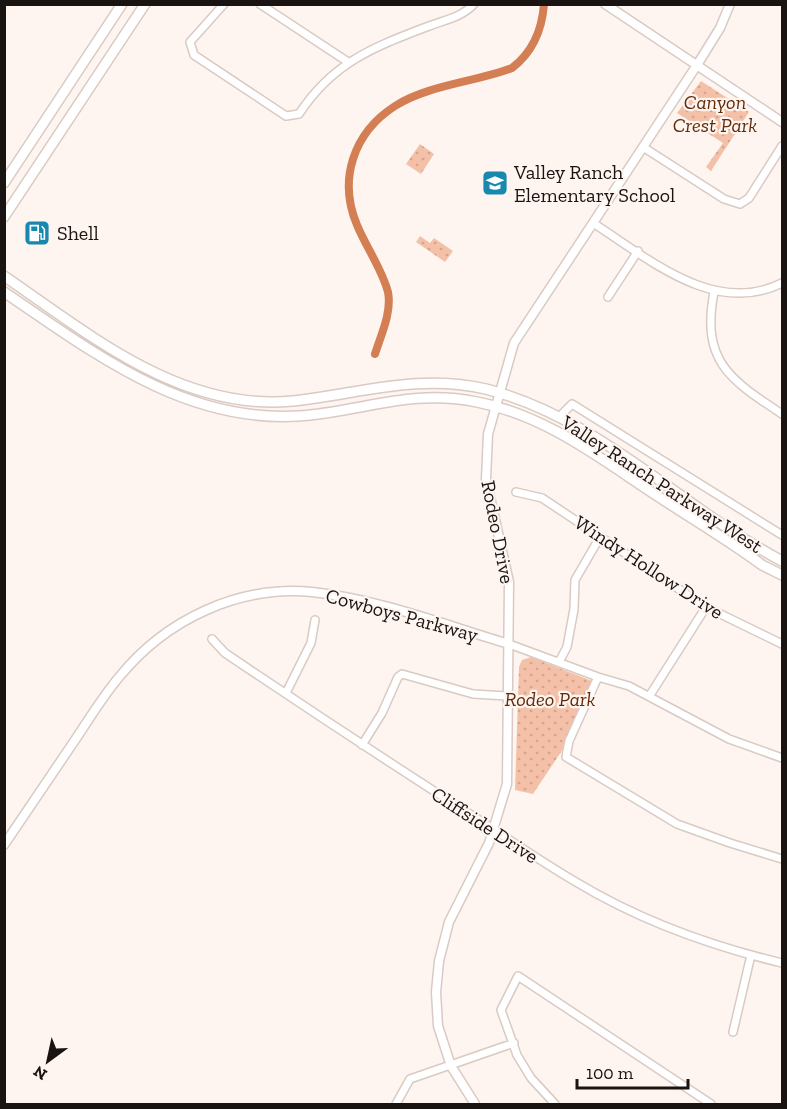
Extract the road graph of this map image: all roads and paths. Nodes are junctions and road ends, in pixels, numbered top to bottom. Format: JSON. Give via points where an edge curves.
{"nodes":[{"id":1,"x":122,"y":4,"type":"edge"},
{"id":2,"x":145,"y":4,"type":"edge"},
{"id":3,"x":224,"y":4,"type":"edge"},
{"id":4,"x":260,"y":4,"type":"edge"},
{"id":5,"x":605,"y":4,"type":"edge"},
{"id":6,"x":730,"y":4,"type":"edge"},
{"id":7,"x":472,"y":7,"type":"edge"},
{"id":8,"x":618,"y":8,"type":"edge"},
{"id":9,"x":348,"y":62,"type":"junction"},
{"id":10,"x":697,"y":65,"type":"junction"},
{"id":11,"x":783,"y":122,"type":"edge"},
{"id":12,"x":783,"y":146,"type":"edge"},
{"id":13,"x":643,"y":147,"type":"junction"},
{"id":14,"x":4,"y":183,"type":"edge"},
{"id":15,"x":4,"y":217,"type":"edge"},
{"id":16,"x":593,"y":223,"type":"junction"},
{"id":17,"x":638,"y":251,"type":"junction"},
{"id":18,"x":4,"y":276,"type":"edge"},
{"id":19,"x":783,"y":283,"type":"edge"},
{"id":20,"x":4,"y":292,"type":"edge"},
{"id":21,"x":714,"y":292,"type":"junction"},
{"id":22,"x":608,"y":297,"type":"dead end"},
{"id":23,"x":114,"y":350,"type":"junction"},
{"id":24,"x":106,"y":359,"type":"junction"},
{"id":25,"x":499,"y":393,"type":"junction"},
{"id":26,"x":232,"y":400,"type":"junction"},
{"id":27,"x":243,"y":402,"type":"junction"},
{"id":28,"x":496,"y":406,"type":"junction"},
{"id":29,"x":231,"y":411,"type":"junction"},
{"id":30,"x":242,"y":413,"type":"junction"},
{"id":31,"x":783,"y":414,"type":"edge"},
{"id":32,"x":559,"y":417,"type":"junction"},
{"id":33,"x":639,"y":466,"type":"junction"},
{"id":34,"x":630,"y":478,"type":"junction"},
{"id":35,"x":516,"y":492,"type":"dead end"},
{"id":36,"x":783,"y":535,"type":"edge"},
{"id":37,"x":600,"y":537,"type":"junction"},
{"id":38,"x":758,"y":546,"type":"junction"},
{"id":39,"x":750,"y":556,"type":"junction"},
{"id":40,"x":783,"y":561,"type":"edge"},
{"id":41,"x":783,"y":575,"type":"edge"},
{"id":42,"x":706,"y":607,"type":"junction"},
{"id":43,"x":315,"y":620,"type":"dead end"},
{"id":44,"x":212,"y":639,"type":"dead end"},
{"id":45,"x":509,"y":644,"type":"junction"},
{"id":46,"x":783,"y":644,"type":"edge"},
{"id":47,"x":559,"y":662,"type":"junction"},
{"id":48,"x":598,"y":677,"type":"junction"},
{"id":49,"x":286,"y":693,"type":"junction"},
{"id":50,"x":650,"y":695,"type":"junction"},
{"id":51,"x":507,"y":696,"type":"junction"},
{"id":52,"x":362,"y":745,"type":"junction"},
{"id":53,"x":783,"y":758,"type":"edge"},
{"id":54,"x":494,"y":830,"type":"junction"},
{"id":55,"x":4,"y":845,"type":"edge"},
{"id":56,"x":783,"y":859,"type":"edge"},
{"id":57,"x":751,"y":956,"type":"junction"},
{"id":58,"x":783,"y":963,"type":"edge"},
{"id":59,"x":733,"y":1032,"type":"dead end"},
{"id":60,"x":514,"y":1043,"type":"junction"},
{"id":61,"x":451,"y":1066,"type":"junction"},
{"id":62,"x":396,"y":1104,"type":"edge"},
{"id":63,"x":475,"y":1104,"type":"edge"},
{"id":64,"x":555,"y":1104,"type":"edge"},
{"id":65,"x":711,"y":1104,"type":"edge"}],
"edges":[{"from":1,"to":14,"type":"main road"},
{"from":2,"to":15,"type":"main road"},
{"from":3,"to":9,"type":"street","via":[[190,42],[194,55],[284,115],[299,114],[333,72]]},
{"from":4,"to":9,"type":"street"},
{"from":5,"to":8,"type":"street"},
{"from":6,"to":10,"type":"street","name":"Rodeo Drive"},
{"from":7,"to":9,"type":"street"},
{"from":8,"to":10,"type":"street"},
{"from":10,"to":11,"type":"street"},
{"from":10,"to":13,"type":"street","name":"Rodeo Drive"},
{"from":12,"to":13,"type":"street","via":[[749,198],[740,204],[724,199]]},
{"from":13,"to":16,"type":"street","name":"Rodeo Drive"},
{"from":16,"to":17,"type":"street"},
{"from":16,"to":25,"type":"street","name":"Rodeo Drive","via":[[514,343]]},
{"from":17,"to":21,"type":"street","via":[[676,276]]},
{"from":17,"to":22,"type":"street"},
{"from":18,"to":23,"type":"main road","name":"Valley Ranch Parkway West"},
{"from":19,"to":21,"type":"street","via":[[736,294]]},
{"from":20,"to":24,"type":"main road","name":"Valley Ranch Parkway West"},
{"from":21,"to":31,"type":"street","via":[[710,331],[720,361],[748,391]]},
{"from":23,"to":24,"type":"main road"},
{"from":23,"to":26,"type":"main road","name":"Valley Ranch Parkway West","via":[[163,377]]},
{"from":24,"to":29,"type":"main road","name":"Valley Ranch Parkway West","via":[[158,389]]},
{"from":25,"to":27,"type":"main road","name":"Valley Ranch Parkway West","via":[[447,383],[397,384],[301,400]]},
{"from":25,"to":28,"type":"street","name":"Rodeo Drive"},
{"from":25,"to":32,"type":"main road","name":"Valley Ranch Parkway West"},
{"from":26,"to":27,"type":"main road","name":"Valley Ranch Parkway West"},
{"from":26,"to":29,"type":"main road"},
{"from":27,"to":30,"type":"main road"},
{"from":28,"to":30,"type":"main road","name":"Valley Ranch Parkway West","via":[[454,398],[397,399],[299,416]]},
{"from":28,"to":34,"type":"main road","name":"Valley Ranch Parkway West","via":[[545,424]]},
{"from":28,"to":45,"type":"street","name":"Rodeo Drive","via":[[488,434],[486,479],[509,582]]},
{"from":29,"to":30,"type":"main road","name":"Valley Ranch Parkway West"},
{"from":32,"to":33,"type":"main road","name":"Valley Ranch Parkway West"},
{"from":32,"to":36,"type":"street","via":[[572,404]]},
{"from":33,"to":34,"type":"main road"},
{"from":33,"to":38,"type":"main road","name":"Valley Ranch Parkway West"},
{"from":34,"to":39,"type":"main road","name":"Valley Ranch Parkway West"},
{"from":35,"to":37,"type":"street","name":"Windy Hollow Drive","via":[[542,498]]},
{"from":37,"to":42,"type":"street","name":"Windy Hollow Drive"},
{"from":37,"to":47,"type":"street","via":[[575,580],[567,646]]},
{"from":38,"to":39,"type":"main road"},
{"from":38,"to":40,"type":"main road","name":"Valley Ranch Parkway West"},
{"from":39,"to":41,"type":"main road","name":"Valley Ranch Parkway West"},
{"from":42,"to":46,"type":"street","name":"Windy Hollow Drive"},
{"from":42,"to":50,"type":"street"},
{"from":43,"to":49,"type":"street","via":[[311,643]]},
{"from":44,"to":49,"type":"street","name":"Cliffside Drive","via":[[225,653]]},
{"from":45,"to":47,"type":"street","name":"Cowboys Parkway"},
{"from":45,"to":51,"type":"street","name":"Rodeo Drive"},
{"from":45,"to":55,"type":"street","name":"Cowboys Parkway","via":[[347,598],[310,592],[270,592],[210,608],[153,642],[120,676]]},
{"from":47,"to":48,"type":"street","name":"Cowboys Parkway"},
{"from":48,"to":50,"type":"street","name":"Cowboys Parkway"},
{"from":48,"to":56,"type":"street","via":[[569,741],[566,757],[677,824]]},
{"from":49,"to":52,"type":"street","name":"Cliffside Drive"},
{"from":50,"to":53,"type":"street","name":"Cowboys Parkway","via":[[729,739]]},
{"from":51,"to":52,"type":"street","via":[[473,694],[402,674]]},
{"from":51,"to":54,"type":"street","name":"Rodeo Drive","via":[[507,784]]},
{"from":52,"to":54,"type":"street","name":"Cliffside Drive"},
{"from":54,"to":57,"type":"street","name":"Cliffside Drive","via":[[618,905]]},
{"from":54,"to":61,"type":"street","name":"Rodeo Drive","via":[[449,922],[439,961],[438,1026]]},
{"from":57,"to":58,"type":"street","name":"Cliffside Drive"},
{"from":57,"to":59,"type":"street"},
{"from":60,"to":61,"type":"street"},
{"from":60,"to":64,"type":"street","via":[[531,1078]]},
{"from":60,"to":65,"type":"street","via":[[501,1010],[518,976]]},
{"from":61,"to":62,"type":"street","via":[[410,1079]]},
{"from":61,"to":63,"type":"street","name":"Rodeo Drive"}]}
